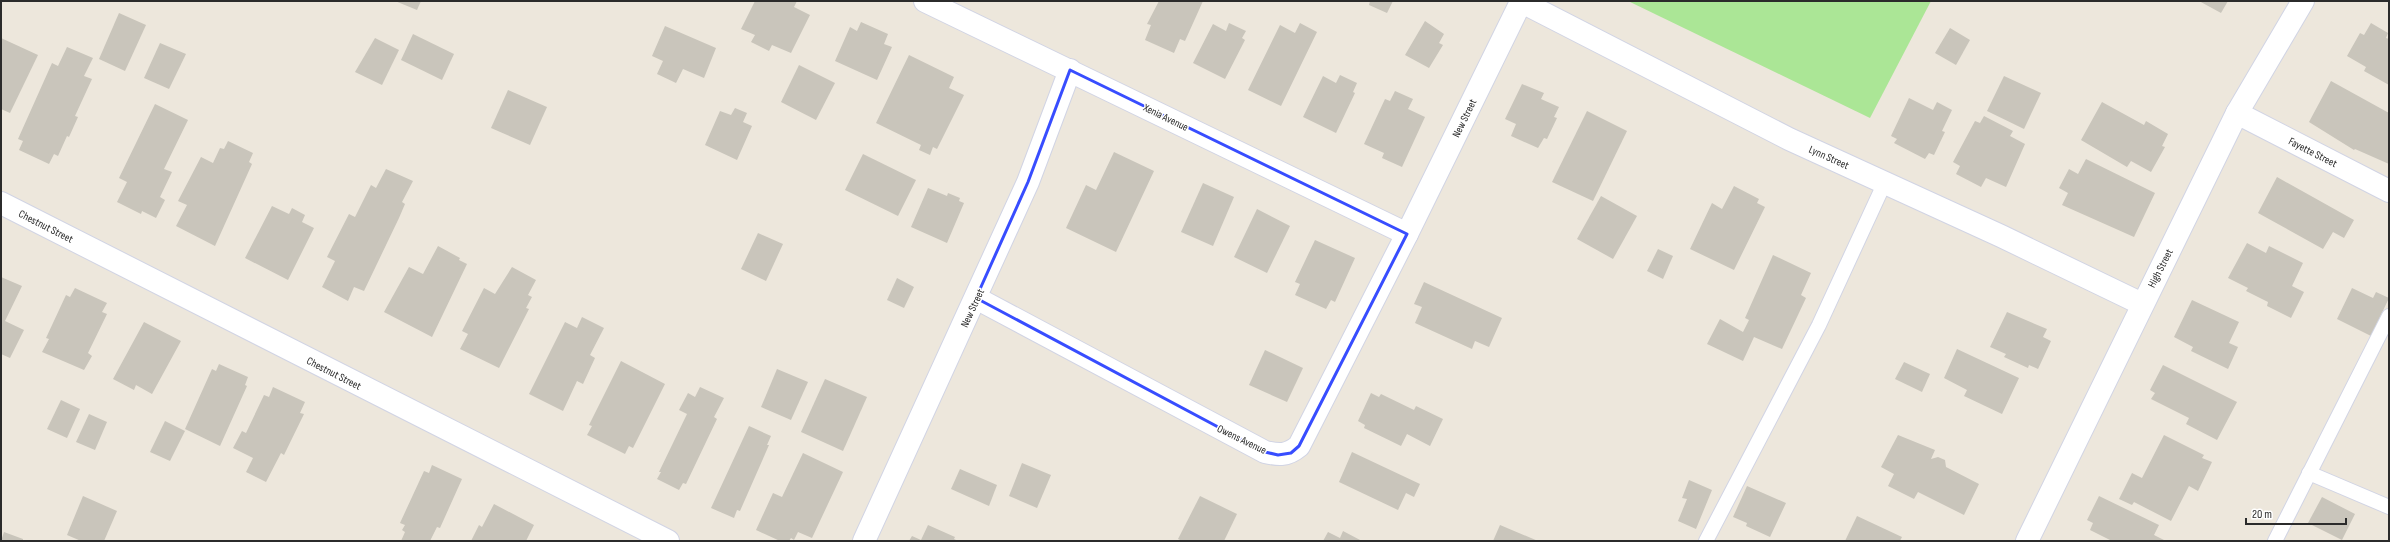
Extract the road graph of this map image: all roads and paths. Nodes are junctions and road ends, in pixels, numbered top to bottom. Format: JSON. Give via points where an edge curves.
{"nodes":[{"id":1,"x":925,"y":1,"type":"edge"},
{"id":2,"x":1521,"y":1,"type":"edge"},
{"id":3,"x":2303,"y":1,"type":"edge"},
{"id":4,"x":1070,"y":70,"type":"junction"},
{"id":5,"x":2237,"y":113,"type":"junction"},
{"id":6,"x":1885,"y":182,"type":"junction"},
{"id":7,"x":2389,"y":191,"type":"edge"},
{"id":8,"x":1,"y":203,"type":"edge"},
{"id":9,"x":1407,"y":234,"type":"junction"},
{"id":10,"x":976,"y":298,"type":"junction"},
{"id":11,"x":2142,"y":304,"type":"junction"},
{"id":12,"x":2389,"y":316,"type":"edge"},
{"id":13,"x":2308,"y":473,"type":"junction"},
{"id":14,"x":2389,"y":507,"type":"edge"},
{"id":15,"x":668,"y":541,"type":"edge"},
{"id":16,"x":864,"y":541,"type":"edge"},
{"id":17,"x":1706,"y":541,"type":"edge"},
{"id":18,"x":2027,"y":541,"type":"edge"},
{"id":19,"x":2275,"y":541,"type":"edge"}],
"edges":[{"from":1,"to":4,"type":"street","name":"Xenia Avenue"},
{"from":2,"to":6,"type":"street","name":"Lynn Street","via":[[1789,139]]},
{"from":2,"to":9,"type":"street","name":"New Street"},
{"from":3,"to":5,"type":"street","name":"High Street"},
{"from":4,"to":9,"type":"street","name":"Xenia Avenue"},
{"from":4,"to":10,"type":"street","name":"New Street","via":[[1028,182]]},
{"from":5,"to":7,"type":"street","name":"Fayette Street"},
{"from":5,"to":11,"type":"street","name":"High Street"},
{"from":6,"to":11,"type":"street","name":"Lynn Street"},
{"from":6,"to":17,"type":"lane","via":[[1819,325]]},
{"from":8,"to":15,"type":"street","name":"Chestnut Street"},
{"from":9,"to":10,"type":"street","name":"Owens Avenue","via":[[1299,446],[1291,453],[1278,455],[1265,452]]},
{"from":10,"to":16,"type":"street","name":"New Street"},
{"from":11,"to":18,"type":"street","name":"High Street"},
{"from":12,"to":13,"type":"lane"},
{"from":13,"to":14,"type":"lane"},
{"from":13,"to":19,"type":"lane"}]}
